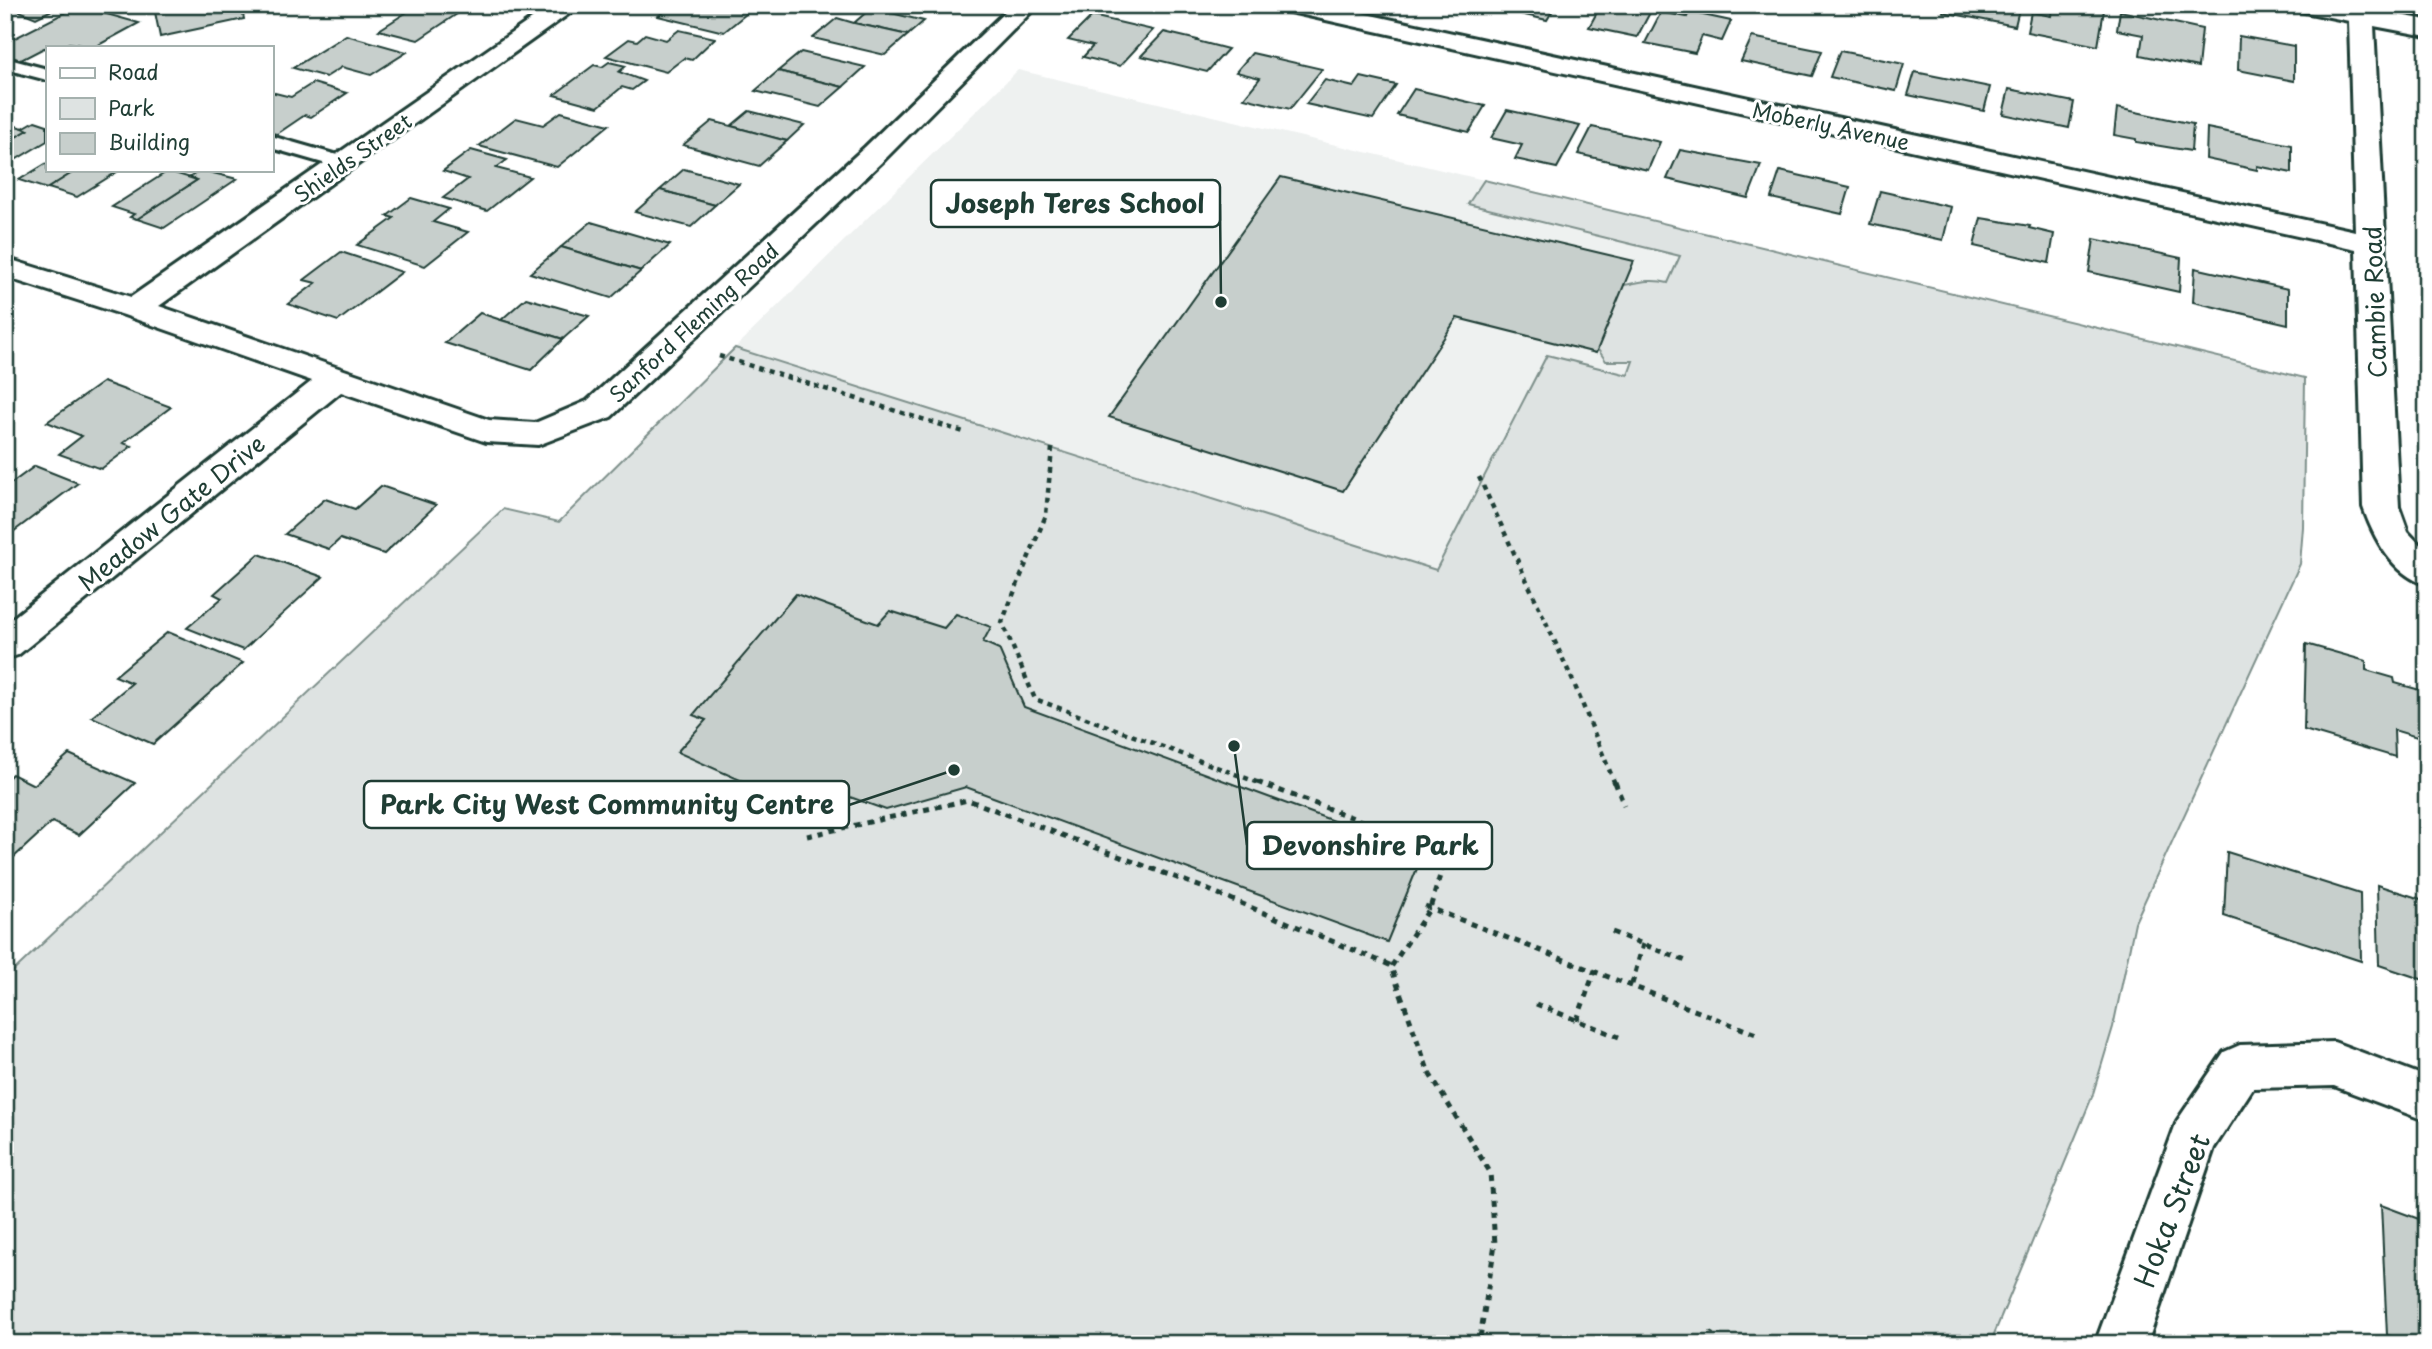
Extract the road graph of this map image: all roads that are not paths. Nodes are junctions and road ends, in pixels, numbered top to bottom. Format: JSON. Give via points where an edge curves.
{"nodes":[{"id":1,"x":569,"y":5,"type":"edge"},
{"id":2,"x":1026,"y":5,"type":"edge"},
{"id":3,"x":1290,"y":5,"type":"edge"},
{"id":4,"x":2304,"y":5,"type":"edge"},
{"id":5,"x":2361,"y":16,"type":"junction"},
{"id":6,"x":2427,"y":28,"type":"edge"},
{"id":7,"x":5,"y":63,"type":"edge"},
{"id":8,"x":46,"y":75,"type":"edge"},
{"id":9,"x":273,"y":143,"type":"edge"},
{"id":10,"x":344,"y":163,"type":"junction"},
{"id":11,"x":2372,"y":244,"type":"junction"},
{"id":12,"x":5,"y":267,"type":"edge"},
{"id":13,"x":135,"y":309,"type":"junction"},
{"id":14,"x":336,"y":380,"type":"junction"},
{"id":15,"x":2427,"y":572,"type":"edge"},
{"id":16,"x":5,"y":645,"type":"edge"},
{"id":17,"x":2427,"y":1099,"type":"edge"},
{"id":18,"x":2121,"y":1344,"type":"edge"}],
"edges":[{"from":1,"to":10,"type":"street","name":"Shields Street"},
{"from":2,"to":14,"type":"street","name":"Sanford Fleming Road","via":[[875,153],[599,409],[538,433],[486,430]]},
{"from":3,"to":11,"type":"street","name":"Moberly Avenue"},
{"from":4,"to":5,"type":"street"},
{"from":5,"to":6,"type":"street"},
{"from":5,"to":11,"type":"street","name":"Cambie Road"},
{"from":7,"to":8,"type":"lane"},
{"from":9,"to":10,"type":"lane"},
{"from":10,"to":13,"type":"street","name":"Shields Street"},
{"from":11,"to":15,"type":"street","name":"Cambie Road","via":[[2381,507],[2389,533]]},
{"from":12,"to":13,"type":"street","name":"Sanford Fleming Road"},
{"from":13,"to":14,"type":"street","name":"Sanford Fleming Road"},
{"from":14,"to":16,"type":"street","name":"Meadow Gate Drive"},
{"from":17,"to":18,"type":"street","name":"Hoka Street","via":[[2334,1064],[2240,1067],[2194,1137]]}]}
